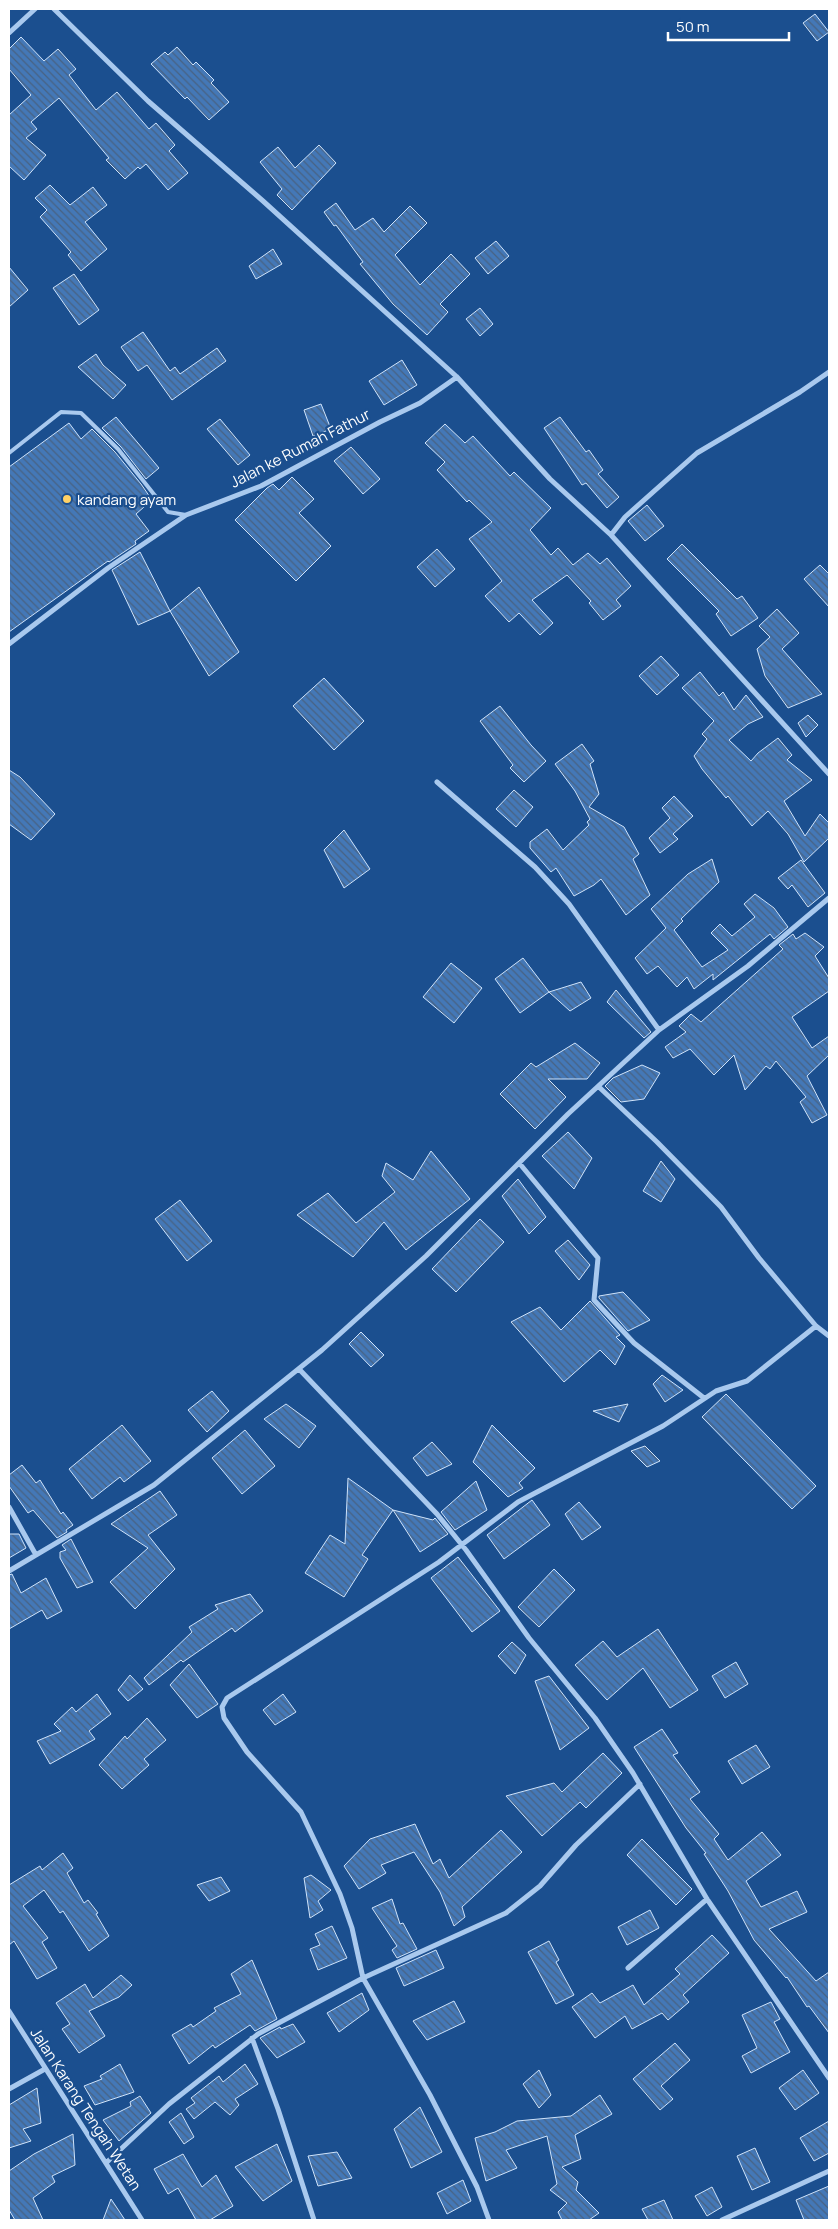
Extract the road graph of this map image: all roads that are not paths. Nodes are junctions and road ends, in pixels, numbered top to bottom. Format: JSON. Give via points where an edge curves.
{"nodes":[{"id":1,"x":36,"y":9,"type":"edge"},
{"id":2,"x":54,"y":9,"type":"edge"},
{"id":3,"x":9,"y":33,"type":"edge"},
{"id":4,"x":829,"y":372,"type":"edge"},
{"id":5,"x":457,"y":377,"type":"junction"},
{"id":6,"x":9,"y":453,"type":"edge"},
{"id":7,"x":186,"y":516,"type":"junction"},
{"id":8,"x":610,"y":534,"type":"junction"},
{"id":9,"x":9,"y":644,"type":"edge"},
{"id":10,"x":829,"y":774,"type":"edge"},
{"id":11,"x":437,"y":782,"type":"dead end"},
{"id":12,"x":829,"y":898,"type":"edge"},
{"id":13,"x":659,"y":1030,"type":"junction"},
{"id":14,"x":598,"y":1086,"type":"junction"},
{"id":15,"x":520,"y":1164,"type":"junction"},
{"id":16,"x":816,"y":1326,"type":"junction"},
{"id":17,"x":829,"y":1336,"type":"edge"},
{"id":18,"x":299,"y":1369,"type":"junction"},
{"id":19,"x":704,"y":1398,"type":"junction"},
{"id":20,"x":9,"y":1507,"type":"edge"},
{"id":21,"x":462,"y":1545,"type":"junction"},
{"id":22,"x":36,"y":1555,"type":"junction"},
{"id":23,"x":9,"y":1571,"type":"edge"},
{"id":24,"x":640,"y":1784,"type":"junction"},
{"id":25,"x":707,"y":1899,"type":"junction"},
{"id":26,"x":628,"y":1968,"type":"dead end"},
{"id":27,"x":362,"y":1978,"type":"junction"},
{"id":28,"x":9,"y":2011,"type":"edge"},
{"id":29,"x":252,"y":2038,"type":"junction"},
{"id":30,"x":46,"y":2069,"type":"junction"},
{"id":31,"x":829,"y":2078,"type":"edge"},
{"id":32,"x":9,"y":2089,"type":"edge"},
{"id":33,"x":106,"y":2163,"type":"junction"},
{"id":34,"x":829,"y":2171,"type":"edge"},
{"id":35,"x":142,"y":2220,"type":"edge"},
{"id":36,"x":314,"y":2220,"type":"edge"},
{"id":37,"x":489,"y":2220,"type":"edge"},
{"id":38,"x":722,"y":2220,"type":"edge"}],
"edges":[{"from":1,"to":3,"type":"street"},
{"from":2,"to":5,"type":"street","via":[[148,101]]},
{"from":4,"to":8,"type":"street","via":[[696,453]]},
{"from":5,"to":7,"type":"street","name":"Jalan ke Rumah Fathur","via":[[420,403],[261,486]]},
{"from":5,"to":8,"type":"street","via":[[550,479]]},
{"from":6,"to":7,"type":"lane","via":[[61,412],[81,413],[118,449],[168,512]]},
{"from":7,"to":9,"type":"street","name":"Jalan ke Rumah Fathur","via":[[108,568]]},
{"from":8,"to":10,"type":"street"},
{"from":11,"to":13,"type":"street","via":[[535,868],[569,904]]},
{"from":12,"to":13,"type":"street","via":[[748,966]]},
{"from":13,"to":14,"type":"street"},
{"from":14,"to":15,"type":"street"},
{"from":14,"to":16,"type":"street","via":[[720,1207]]},
{"from":15,"to":18,"type":"street","via":[[426,1256]]},
{"from":15,"to":19,"type":"street","via":[[598,1258],[594,1300],[634,1343]]},
{"from":16,"to":17,"type":"street"},
{"from":16,"to":19,"type":"street","via":[[747,1381]]},
{"from":18,"to":21,"type":"street","via":[[437,1514]]},
{"from":18,"to":22,"type":"street","via":[[154,1485]]},
{"from":19,"to":21,"type":"street","via":[[663,1426],[518,1502]]},
{"from":20,"to":22,"type":"street"},
{"from":21,"to":24,"type":"street","via":[[529,1638],[595,1718]]},
{"from":21,"to":27,"type":"street","via":[[227,1698],[222,1707],[224,1718],[247,1752],[301,1812],[340,1894],[352,1928]]},
{"from":22,"to":23,"type":"street"},
{"from":24,"to":25,"type":"street"},
{"from":24,"to":27,"type":"street","via":[[576,1845],[540,1886],[506,1912]]},
{"from":25,"to":26,"type":"street"},
{"from":25,"to":31,"type":"street"},
{"from":27,"to":29,"type":"street"},
{"from":27,"to":37,"type":"street","via":[[430,2095],[477,2187]]},
{"from":28,"to":30,"type":"street","name":"Jalan Karang Tengah Wetan"},
{"from":29,"to":33,"type":"street","via":[[169,2104]]},
{"from":29,"to":36,"type":"street"},
{"from":30,"to":32,"type":"street"},
{"from":30,"to":33,"type":"street","name":"Jalan Karang Tengah Wetan"},
{"from":33,"to":35,"type":"street","name":"Jalan Karang Tengah Wetan"},
{"from":34,"to":38,"type":"street"}]}
